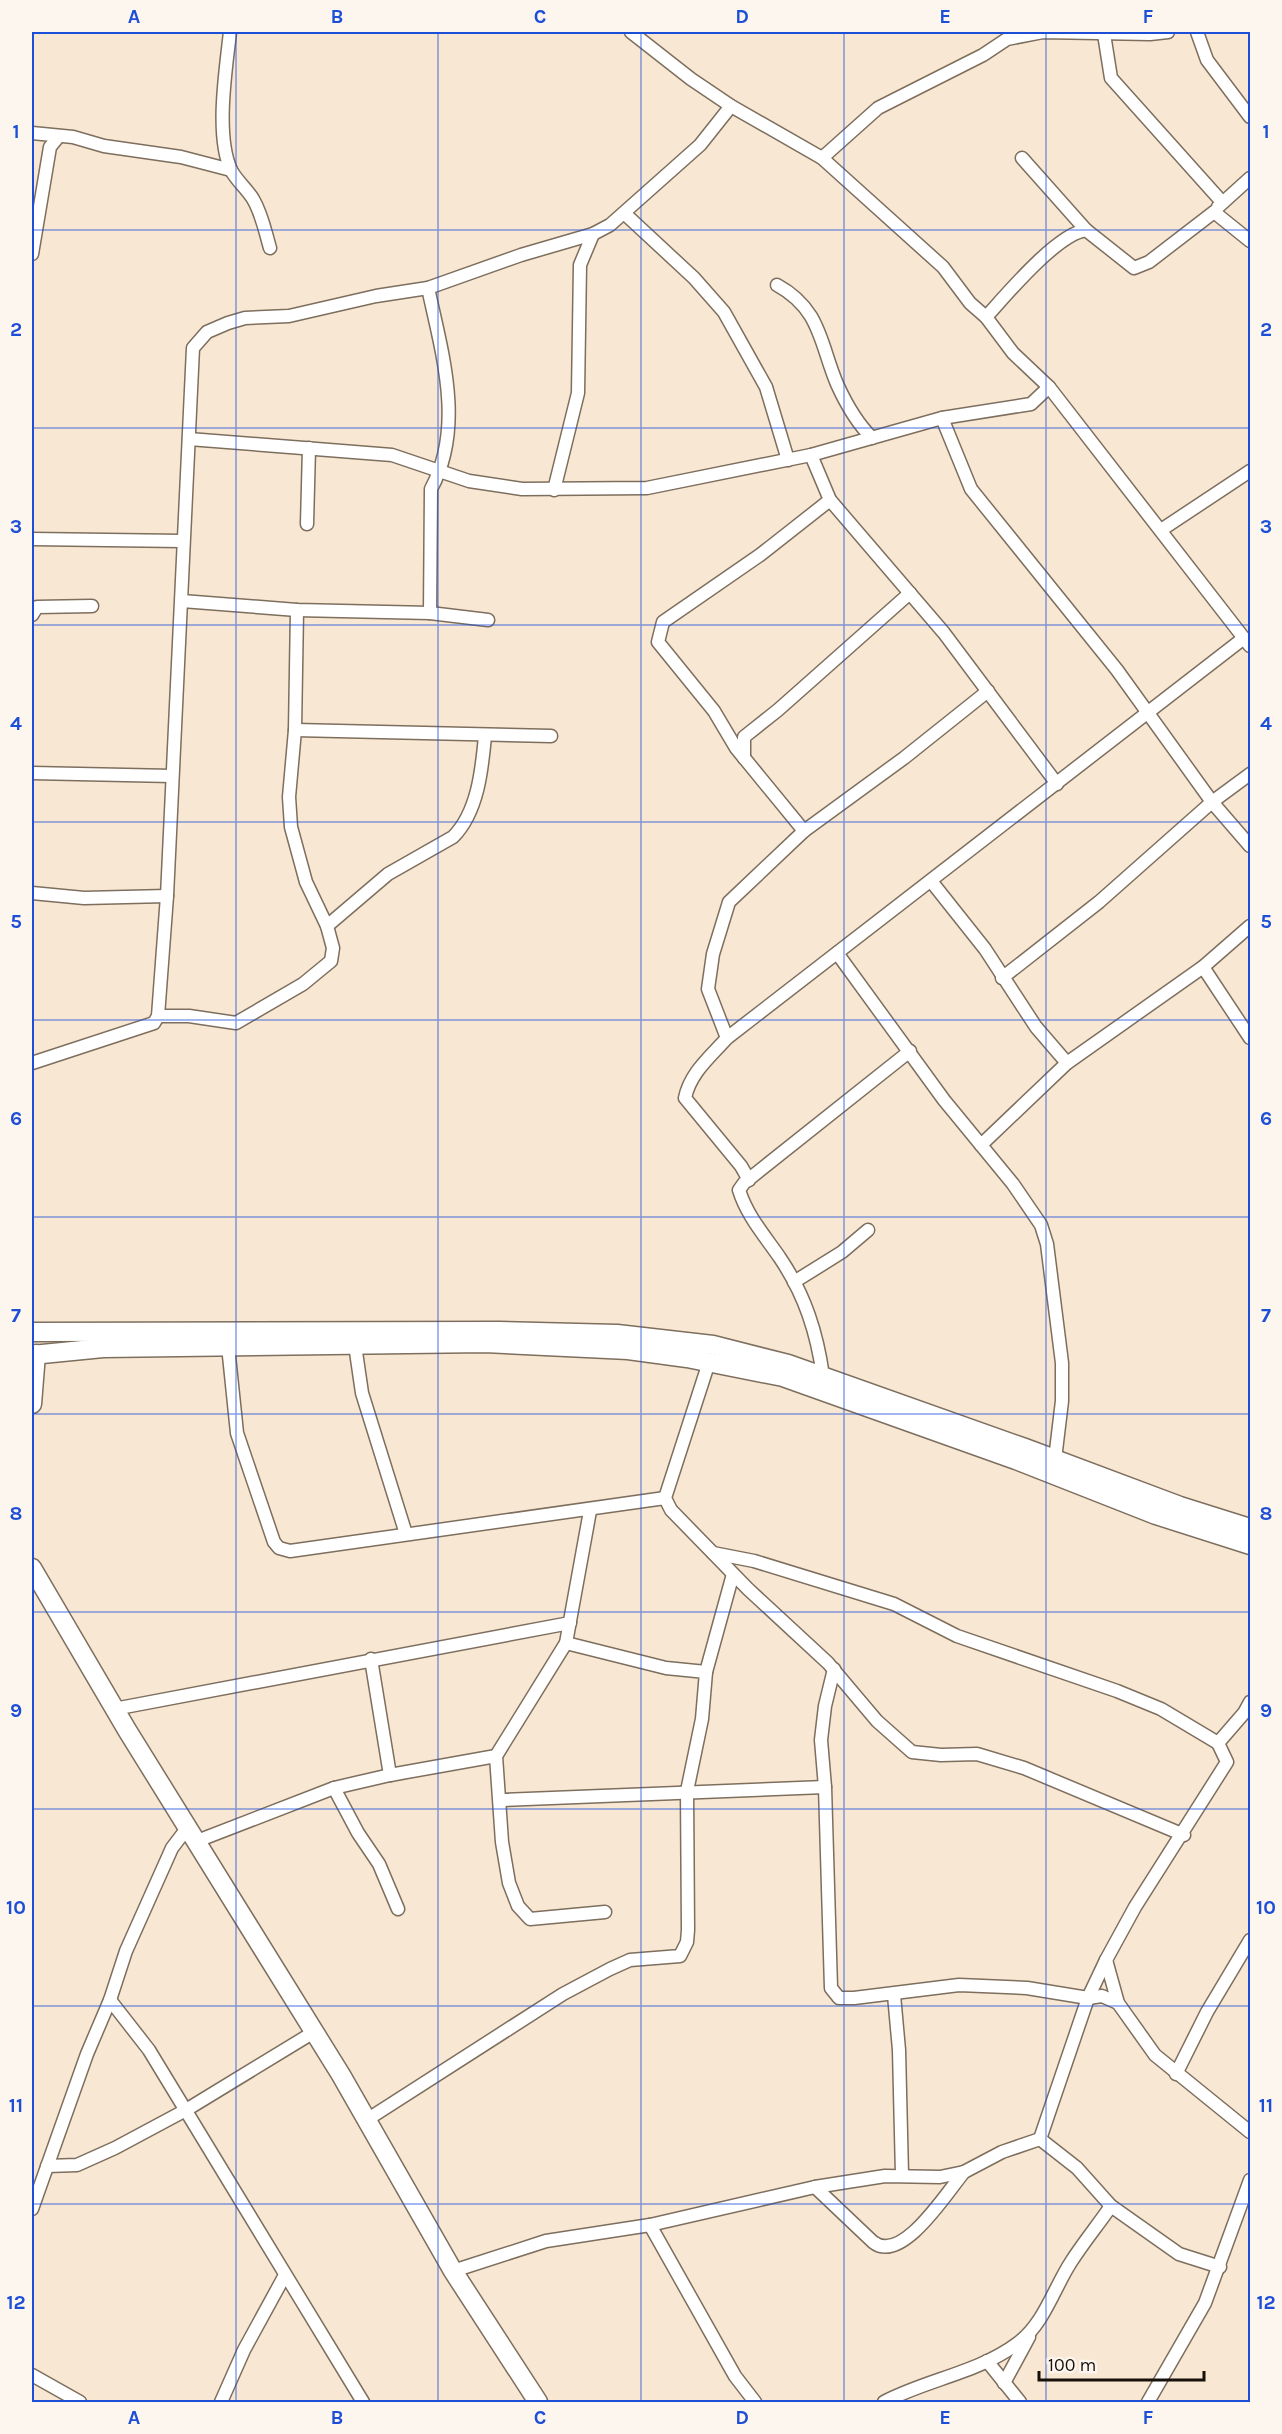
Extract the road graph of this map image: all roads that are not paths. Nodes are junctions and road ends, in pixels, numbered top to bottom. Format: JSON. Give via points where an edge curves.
{"nodes":[{"id":1,"x":230,"y":32,"type":"edge"},
{"id":2,"x":631,"y":32,"type":"edge"},
{"id":3,"x":1168,"y":32,"type":"edge"},
{"id":4,"x":1197,"y":32,"type":"edge"},
{"id":5,"x":1104,"y":34,"type":"junction"},
{"id":6,"x":1004,"y":35,"type":"edge"},
{"id":7,"x":731,"y":106,"type":"junction"},
{"id":8,"x":1251,"y":117,"type":"edge"},
{"id":9,"x":32,"y":133,"type":"edge"},
{"id":10,"x":58,"y":136,"type":"junction"},
{"id":11,"x":822,"y":158,"type":"junction"},
{"id":12,"x":1022,"y":158,"type":"dead end"},
{"id":13,"x":231,"y":170,"type":"junction"},
{"id":14,"x":1251,"y":178,"type":"edge"},
{"id":15,"x":1218,"y":207,"type":"junction"},
{"id":16,"x":624,"y":213,"type":"junction"},
{"id":17,"x":1086,"y":230,"type":"junction"},
{"id":18,"x":593,"y":234,"type":"junction"},
{"id":19,"x":1251,"y":241,"type":"edge"},
{"id":20,"x":270,"y":248,"type":"dead end"},
{"id":21,"x":32,"y":254,"type":"edge"},
{"id":22,"x":777,"y":285,"type":"dead end"},
{"id":23,"x":428,"y":288,"type":"junction"},
{"id":24,"x":986,"y":317,"type":"junction"},
{"id":25,"x":1049,"y":387,"type":"junction"},
{"id":26,"x":942,"y":418,"type":"junction"},
{"id":27,"x":872,"y":438,"type":"junction"},
{"id":28,"x":189,"y":439,"type":"junction"},
{"id":29,"x":309,"y":448,"type":"junction"},
{"id":30,"x":811,"y":455,"type":"junction"},
{"id":31,"x":788,"y":460,"type":"junction"},
{"id":32,"x":1251,"y":471,"type":"edge"},
{"id":33,"x":440,"y":473,"type":"junction"},
{"id":34,"x":554,"y":490,"type":"junction"},
{"id":35,"x":830,"y":500,"type":"junction"},
{"id":36,"x":307,"y":524,"type":"dead end"},
{"id":37,"x":1161,"y":530,"type":"junction"},
{"id":38,"x":32,"y":539,"type":"edge"},
{"id":39,"x":182,"y":541,"type":"junction"},
{"id":40,"x":910,"y":593,"type":"junction"},
{"id":41,"x":182,"y":601,"type":"junction"},
{"id":42,"x":92,"y":606,"type":"dead end"},
{"id":43,"x":297,"y":610,"type":"junction"},
{"id":44,"x":430,"y":613,"type":"junction"},
{"id":45,"x":32,"y":615,"type":"edge"},
{"id":46,"x":488,"y":620,"type":"dead end"},
{"id":47,"x":1247,"y":642,"type":"edge"},
{"id":48,"x":988,"y":692,"type":"junction"},
{"id":49,"x":1145,"y":712,"type":"junction"},
{"id":50,"x":295,"y":730,"type":"junction"},
{"id":51,"x":485,"y":736,"type":"junction"},
{"id":52,"x":551,"y":736,"type":"dead end"},
{"id":53,"x":744,"y":758,"type":"junction"},
{"id":54,"x":32,"y":773,"type":"edge"},
{"id":55,"x":1251,"y":774,"type":"edge"},
{"id":56,"x":172,"y":776,"type":"junction"},
{"id":57,"x":1057,"y":784,"type":"junction"},
{"id":58,"x":1212,"y":802,"type":"junction"},
{"id":59,"x":804,"y":831,"type":"junction"},
{"id":60,"x":1251,"y":846,"type":"edge"},
{"id":61,"x":931,"y":881,"type":"junction"},
{"id":62,"x":32,"y":892,"type":"edge"},
{"id":63,"x":167,"y":896,"type":"junction"},
{"id":64,"x":327,"y":926,"type":"junction"},
{"id":65,"x":1251,"y":926,"type":"edge"},
{"id":66,"x":837,"y":953,"type":"junction"},
{"id":67,"x":1203,"y":967,"type":"junction"},
{"id":68,"x":1002,"y":978,"type":"junction"},
{"id":69,"x":158,"y":1016,"type":"junction"},
{"id":70,"x":728,"y":1038,"type":"junction"},
{"id":71,"x":1251,"y":1038,"type":"edge"},
{"id":72,"x":910,"y":1051,"type":"junction"},
{"id":73,"x":32,"y":1063,"type":"edge"},
{"id":74,"x":1067,"y":1063,"type":"junction"},
{"id":75,"x":981,"y":1145,"type":"junction"},
{"id":76,"x":749,"y":1180,"type":"junction"},
{"id":77,"x":868,"y":1230,"type":"dead end"},
{"id":78,"x":794,"y":1282,"type":"junction"},
{"id":79,"x":32,"y":1332,"type":"edge"},
{"id":80,"x":355,"y":1345,"type":"junction"},
{"id":81,"x":228,"y":1346,"type":"junction"},
{"id":82,"x":34,"y":1354,"type":"edge"},
{"id":83,"x":709,"y":1362,"type":"junction"},
{"id":84,"x":823,"y":1376,"type":"junction"},
{"id":85,"x":32,"y":1404,"type":"edge"},
{"id":86,"x":1055,"y":1459,"type":"junction"},
{"id":87,"x":666,"y":1498,"type":"junction"},
{"id":88,"x":590,"y":1511,"type":"junction"},
{"id":89,"x":1251,"y":1528,"type":"edge"},
{"id":90,"x":406,"y":1534,"type":"junction"},
{"id":91,"x":1251,"y":1545,"type":"edge"},
{"id":92,"x":712,"y":1553,"type":"junction"},
{"id":93,"x":32,"y":1568,"type":"edge"},
{"id":94,"x":733,"y":1574,"type":"junction"},
{"id":95,"x":570,"y":1623,"type":"junction"},
{"id":96,"x":566,"y":1643,"type":"junction"},
{"id":97,"x":371,"y":1659,"type":"junction"},
{"id":98,"x":834,"y":1669,"type":"junction"},
{"id":99,"x":706,"y":1672,"type":"junction"},
{"id":100,"x":1251,"y":1702,"type":"edge"},
{"id":101,"x":114,"y":1709,"type":"junction"},
{"id":102,"x":1218,"y":1743,"type":"junction"},
{"id":103,"x":496,"y":1756,"type":"junction"},
{"id":104,"x":390,"y":1775,"type":"junction"},
{"id":105,"x":825,"y":1787,"type":"junction"},
{"id":106,"x":334,"y":1788,"type":"junction"},
{"id":107,"x":687,"y":1791,"type":"junction"},
{"id":108,"x":501,"y":1800,"type":"junction"},
{"id":109,"x":192,"y":1834,"type":"junction"},
{"id":110,"x":1184,"y":1835,"type":"junction"},
{"id":111,"x":398,"y":1909,"type":"dead end"},
{"id":112,"x":605,"y":1912,"type":"dead end"},
{"id":113,"x":1251,"y":1940,"type":"edge"},
{"id":114,"x":1106,"y":1960,"type":"junction"},
{"id":115,"x":894,"y":1995,"type":"junction"},
{"id":116,"x":1088,"y":1998,"type":"junction"},
{"id":117,"x":110,"y":2000,"type":"junction"},
{"id":118,"x":1118,"y":2003,"type":"junction"},
{"id":119,"x":314,"y":2032,"type":"junction"},
{"id":120,"x":1176,"y":2074,"type":"junction"},
{"id":121,"x":186,"y":2110,"type":"junction"},
{"id":122,"x":365,"y":2121,"type":"junction"},
{"id":123,"x":1251,"y":2132,"type":"edge"},
{"id":124,"x":1040,"y":2139,"type":"junction"},
{"id":125,"x":47,"y":2166,"type":"junction"},
{"id":126,"x":964,"y":2172,"type":"junction"},
{"id":127,"x":902,"y":2175,"type":"junction"},
{"id":128,"x":1251,"y":2180,"type":"edge"},
{"id":129,"x":815,"y":2187,"type":"junction"},
{"id":130,"x":32,"y":2203,"type":"edge"},
{"id":131,"x":1111,"y":2206,"type":"junction"},
{"id":132,"x":650,"y":2225,"type":"junction"},
{"id":133,"x":1220,"y":2267,"type":"junction"},
{"id":134,"x":453,"y":2271,"type":"junction"},
{"id":135,"x":285,"y":2276,"type":"junction"},
{"id":136,"x":1036,"y":2325,"type":"junction"},
{"id":137,"x":987,"y":2361,"type":"junction"},
{"id":138,"x":32,"y":2374,"type":"edge"},
{"id":139,"x":1004,"y":2383,"type":"junction"},
{"id":140,"x":80,"y":2403,"type":"edge"},
{"id":141,"x":221,"y":2403,"type":"edge"},
{"id":142,"x":363,"y":2403,"type":"edge"},
{"id":143,"x":538,"y":2403,"type":"edge"},
{"id":144,"x":755,"y":2403,"type":"edge"},
{"id":145,"x":884,"y":2403,"type":"edge"},
{"id":146,"x":1020,"y":2403,"type":"edge"},
{"id":147,"x":1148,"y":2403,"type":"edge"}],
"edges":[{"from":1,"to":13,"type":"street","via":[[222,124]]},
{"from":2,"to":7,"type":"street"},
{"from":3,"to":5,"type":"street"},
{"from":4,"to":8,"type":"street","via":[[1208,60]]},
{"from":5,"to":6,"type":"street"},
{"from":5,"to":15,"type":"street","via":[[1111,78]]},
{"from":6,"to":11,"type":"street","via":[[983,55],[878,108]]},
{"from":7,"to":11,"type":"street"},
{"from":7,"to":16,"type":"street","via":[[700,145]]},
{"from":9,"to":10,"type":"street"},
{"from":10,"to":13,"type":"street","via":[[181,157]]},
{"from":10,"to":21,"type":"street","via":[[50,147]]},
{"from":11,"to":24,"type":"street","via":[[943,267],[970,303]]},
{"from":12,"to":17,"type":"street"},
{"from":13,"to":20,"type":"street","via":[[253,199]]},
{"from":14,"to":15,"type":"street"},
{"from":15,"to":17,"type":"street","via":[[1149,262],[1134,268]]},
{"from":15,"to":19,"type":"street"},
{"from":16,"to":18,"type":"street"},
{"from":16,"to":31,"type":"street","via":[[694,278],[724,312],[766,387]]},
{"from":17,"to":24,"type":"street","via":[[1075,231],[1037,262]]},
{"from":18,"to":23,"type":"street"},
{"from":18,"to":34,"type":"street","via":[[580,265],[578,393]]},
{"from":22,"to":27,"type":"street","via":[[796,298],[815,323],[837,384],[859,425]]},
{"from":23,"to":28,"type":"street","via":[[289,316],[245,318],[207,332],[193,348]]},
{"from":23,"to":33,"type":"street","via":[[447,372],[448,441]]},
{"from":24,"to":25,"type":"street","via":[[1013,353]]},
{"from":25,"to":26,"type":"street","via":[[1031,404]]},
{"from":25,"to":37,"type":"street"},
{"from":26,"to":27,"type":"street"},
{"from":26,"to":49,"type":"street","via":[[971,489],[1117,670]]},
{"from":27,"to":30,"type":"street"},
{"from":28,"to":29,"type":"street"},
{"from":28,"to":39,"type":"street"},
{"from":29,"to":33,"type":"street","via":[[392,454]]},
{"from":29,"to":36,"type":"street"},
{"from":30,"to":31,"type":"street"},
{"from":30,"to":35,"type":"street"},
{"from":31,"to":34,"type":"street","via":[[647,488]]},
{"from":32,"to":37,"type":"street"},
{"from":33,"to":34,"type":"street","via":[[522,489]]},
{"from":33,"to":44,"type":"street","via":[[430,489]]},
{"from":35,"to":40,"type":"street"},
{"from":35,"to":53,"type":"street","via":[[760,555],[663,622],[659,631],[658,642],[714,711]]},
{"from":37,"to":47,"type":"street"},
{"from":38,"to":39,"type":"street"},
{"from":39,"to":41,"type":"street"},
{"from":40,"to":48,"type":"street"},
{"from":40,"to":53,"type":"street","via":[[744,737]]},
{"from":41,"to":43,"type":"street"},
{"from":41,"to":56,"type":"street"},
{"from":42,"to":45,"type":"street","via":[[45,605],[37,607]]},
{"from":43,"to":44,"type":"street"},
{"from":43,"to":50,"type":"street"},
{"from":44,"to":46,"type":"street"},
{"from":47,"to":49,"type":"street"},
{"from":48,"to":57,"type":"street"},
{"from":48,"to":59,"type":"street"},
{"from":49,"to":57,"type":"street"},
{"from":49,"to":58,"type":"street"},
{"from":50,"to":51,"type":"street"},
{"from":50,"to":64,"type":"street","via":[[289,797],[291,827],[306,882]]},
{"from":51,"to":52,"type":"street"},
{"from":51,"to":64,"type":"street","via":[[482,774],[461,828],[453,837],[388,874]]},
{"from":53,"to":59,"type":"street"},
{"from":54,"to":56,"type":"street"},
{"from":55,"to":58,"type":"street"},
{"from":56,"to":63,"type":"street"},
{"from":57,"to":61,"type":"street"},
{"from":58,"to":60,"type":"street"},
{"from":58,"to":68,"type":"street","via":[[1099,902]]},
{"from":59,"to":70,"type":"street","via":[[729,902],[713,954],[708,989]]},
{"from":61,"to":66,"type":"street"},
{"from":61,"to":68,"type":"street","via":[[985,949]]},
{"from":62,"to":63,"type":"street","via":[[84,898]]},
{"from":63,"to":69,"type":"street"},
{"from":64,"to":69,"type":"street","via":[[333,948],[331,961],[303,984],[249,1017],[236,1023]]},
{"from":65,"to":67,"type":"street"},
{"from":66,"to":70,"type":"street"},
{"from":66,"to":72,"type":"street"},
{"from":67,"to":71,"type":"street"},
{"from":67,"to":74,"type":"street"},
{"from":68,"to":74,"type":"street"},
{"from":69,"to":73,"type":"street","via":[[154,1023]]},
{"from":70,"to":76,"type":"street","via":[[693,1076],[685,1098]]},
{"from":72,"to":75,"type":"street"},
{"from":72,"to":76,"type":"street"},
{"from":74,"to":75,"type":"street"},
{"from":75,"to":86,"type":"street","via":[[1041,1225],[1047,1244],[1062,1363]]},
{"from":76,"to":78,"type":"street","via":[[739,1190],[743,1204]]},
{"from":77,"to":78,"type":"street","via":[[843,1252]]},
{"from":78,"to":84,"type":"street","via":[[811,1317]]},
{"from":79,"to":84,"type":"main road","via":[[617,1334],[713,1345]]},
{"from":80,"to":81,"type":"main road"},
{"from":80,"to":83,"type":"main road","via":[[485,1343],[628,1350]]},
{"from":80,"to":90,"type":"street","via":[[362,1393]]},
{"from":81,"to":82,"type":"main road","via":[[103,1348]]},
{"from":81,"to":90,"type":"street","via":[[237,1433],[279,1548],[290,1551]]},
{"from":82,"to":85,"type":"main road"},
{"from":83,"to":87,"type":"street"},
{"from":83,"to":91,"type":"main road","via":[[783,1377],[1156,1515]]},
{"from":84,"to":86,"type":"main road"},
{"from":86,"to":89,"type":"main road"},
{"from":87,"to":88,"type":"street"},
{"from":87,"to":92,"type":"street","via":[[671,1510]]},
{"from":88,"to":90,"type":"street"},
{"from":88,"to":95,"type":"street"},
{"from":92,"to":94,"type":"street"},
{"from":92,"to":102,"type":"street","via":[[754,1561],[894,1604],[957,1636],[1161,1709]]},
{"from":93,"to":101,"type":"main road"},
{"from":94,"to":98,"type":"street"},
{"from":94,"to":99,"type":"street"},
{"from":95,"to":96,"type":"street"},
{"from":95,"to":97,"type":"street"},
{"from":96,"to":99,"type":"street","via":[[666,1668]]},
{"from":96,"to":103,"type":"street"},
{"from":97,"to":101,"type":"street"},
{"from":97,"to":104,"type":"street"},
{"from":98,"to":105,"type":"street","via":[[821,1740]]},
{"from":98,"to":110,"type":"street","via":[[877,1721],[912,1752],[977,1754],[1024,1768]]},
{"from":99,"to":107,"type":"street","via":[[702,1719]]},
{"from":100,"to":102,"type":"street"},
{"from":101,"to":109,"type":"main road"},
{"from":102,"to":110,"type":"street","via":[[1227,1762]]},
{"from":103,"to":104,"type":"street"},
{"from":103,"to":108,"type":"street"},
{"from":104,"to":106,"type":"street"},
{"from":105,"to":107,"type":"street"},
{"from":105,"to":115,"type":"street","via":[[831,1988],[839,1998]]},
{"from":106,"to":109,"type":"street"},
{"from":106,"to":111,"type":"street","via":[[379,1864]]},
{"from":107,"to":108,"type":"street"},
{"from":107,"to":122,"type":"street","via":[[688,1930],[683,1953],[630,1960],[610,1969]]},
{"from":108,"to":112,"type":"street","via":[[502,1842],[509,1883],[518,1906],[530,1919]]},
{"from":109,"to":117,"type":"street","via":[[172,1848],[126,1950]]},
{"from":109,"to":119,"type":"main road"},
{"from":110,"to":114,"type":"street"},
{"from":113,"to":120,"type":"street","via":[[1206,2012]]},
{"from":114,"to":116,"type":"street"},
{"from":114,"to":118,"type":"street"},
{"from":115,"to":116,"type":"street","via":[[959,1984]]},
{"from":115,"to":127,"type":"street"},
{"from":116,"to":118,"type":"street","via":[[1102,1996]]},
{"from":116,"to":124,"type":"street"},
{"from":117,"to":121,"type":"street","via":[[149,2050]]},
{"from":117,"to":125,"type":"street"},
{"from":118,"to":120,"type":"street","via":[[1155,2055]]},
{"from":119,"to":121,"type":"street"},
{"from":119,"to":122,"type":"main road"},
{"from":120,"to":123,"type":"street"},
{"from":121,"to":125,"type":"street","via":[[90,2160],[76,2165]]},
{"from":121,"to":135,"type":"street"},
{"from":122,"to":134,"type":"main road"},
{"from":124,"to":126,"type":"street","via":[[1002,2151]]},
{"from":124,"to":131,"type":"street","via":[[1077,2168]]},
{"from":125,"to":130,"type":"street"},
{"from":126,"to":127,"type":"street","via":[[940,2177]]},
{"from":126,"to":129,"type":"street","via":[[908,2240],[888,2249],[880,2248]]},
{"from":127,"to":129,"type":"street"},
{"from":128,"to":133,"type":"street"},
{"from":129,"to":132,"type":"street"},
{"from":131,"to":133,"type":"street","via":[[1179,2254]]},
{"from":131,"to":136,"type":"street","via":[[1070,2263]]},
{"from":132,"to":134,"type":"street","via":[[546,2241]]},
{"from":132,"to":144,"type":"street","via":[[735,2376]]},
{"from":133,"to":147,"type":"street","via":[[1194,2325]]},
{"from":134,"to":143,"type":"main road"},
{"from":135,"to":141,"type":"street","via":[[244,2350]]},
{"from":135,"to":142,"type":"street"},
{"from":136,"to":137,"type":"street","via":[[1019,2342]]},
{"from":136,"to":139,"type":"street"},
{"from":137,"to":139,"type":"street"},
{"from":137,"to":145,"type":"street"},
{"from":138,"to":140,"type":"street"},
{"from":139,"to":146,"type":"street"}]}
